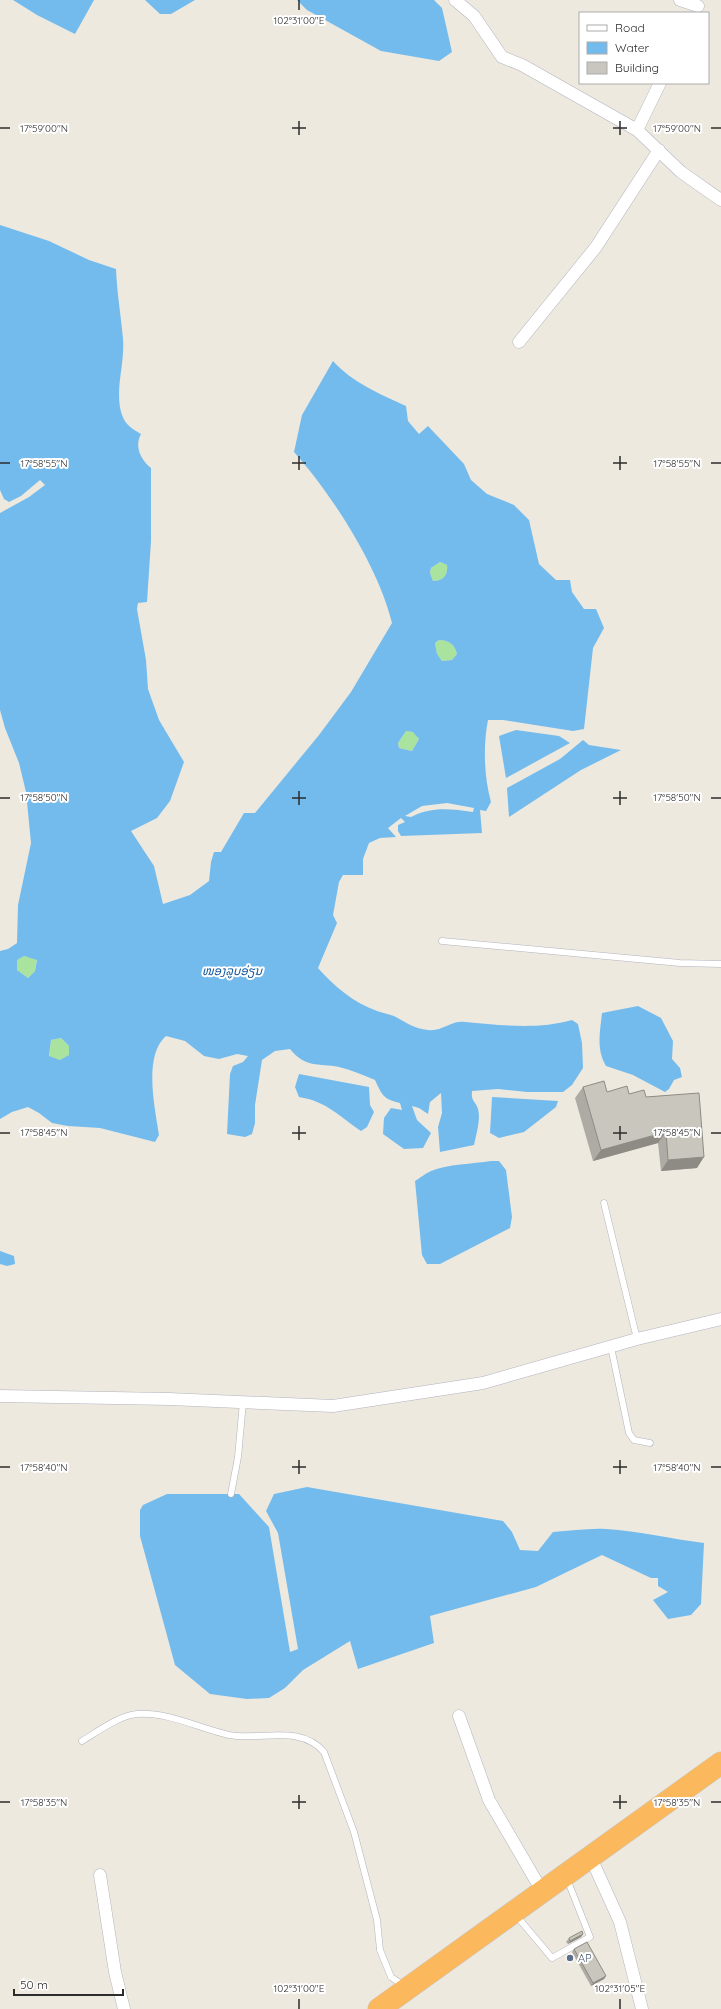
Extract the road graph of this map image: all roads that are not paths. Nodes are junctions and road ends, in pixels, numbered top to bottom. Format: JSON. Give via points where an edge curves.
{"nodes":[{"id":1,"x":456,"y":0,"type":"edge"},
{"id":2,"x":680,"y":0,"type":"edge"},
{"id":3,"x":697,"y":6,"type":"edge"},
{"id":4,"x":660,"y":84,"type":"edge"},
{"id":5,"x":637,"y":130,"type":"junction"},
{"id":6,"x":659,"y":150,"type":"junction"},
{"id":7,"x":721,"y":200,"type":"edge"},
{"id":8,"x":519,"y":342,"type":"dead end"},
{"id":9,"x":442,"y":941,"type":"dead end"},
{"id":10,"x":721,"y":964,"type":"edge"},
{"id":11,"x":604,"y":1203,"type":"dead end"},
{"id":12,"x":721,"y":1319,"type":"edge"},
{"id":13,"x":637,"y":1339,"type":"junction"},
{"id":14,"x":611,"y":1347,"type":"junction"},
{"id":15,"x":0,"y":1396,"type":"edge"},
{"id":16,"x":243,"y":1402,"type":"junction"},
{"id":17,"x":650,"y":1443,"type":"dead end"},
{"id":18,"x":231,"y":1494,"type":"dead end"},
{"id":19,"x":459,"y":1716,"type":"dead end"},
{"id":20,"x":82,"y":1740,"type":"dead end"},
{"id":21,"x":721,"y":1763,"type":"edge"},
{"id":22,"x":591,"y":1858,"type":"junction"},
{"id":23,"x":100,"y":1875,"type":"dead end"},
{"id":24,"x":566,"y":1875,"type":"junction"},
{"id":25,"x":542,"y":1891,"type":"junction"},
{"id":26,"x":513,"y":1911,"type":"junction"},
{"id":27,"x":406,"y":1988,"type":"junction"},
{"id":28,"x":124,"y":2009,"type":"edge"},
{"id":29,"x":379,"y":2009,"type":"edge"},
{"id":30,"x":642,"y":2009,"type":"edge"}],
"edges":[{"from":1,"to":5,"type":"street","via":[[474,16],[502,57],[522,65]]},
{"from":2,"to":3,"type":"street"},
{"from":4,"to":5,"type":"street"},
{"from":5,"to":6,"type":"street"},
{"from":6,"to":7,"type":"street","via":[[681,172]]},
{"from":6,"to":8,"type":"street","via":[[596,247]]},
{"from":9,"to":10,"type":"lane","via":[[680,963]]},
{"from":11,"to":13,"type":"lane"},
{"from":12,"to":13,"type":"street"},
{"from":13,"to":14,"type":"street"},
{"from":14,"to":16,"type":"street","via":[[483,1383],[340,1405]]},
{"from":14,"to":17,"type":"lane","via":[[629,1433],[634,1440]]},
{"from":15,"to":16,"type":"street"},
{"from":16,"to":18,"type":"lane","via":[[238,1457]]},
{"from":19,"to":25,"type":"street","via":[[489,1800]]},
{"from":20,"to":27,"type":"lane","via":[[127,1716],[149,1714],[162,1715],[229,1735],[290,1735],[302,1737],[319,1745],[324,1752],[354,1832],[377,1920],[380,1950],[391,1976]]},
{"from":21,"to":22,"type":"highway"},
{"from":22,"to":24,"type":"highway"},
{"from":22,"to":30,"type":"street","via":[[620,1922]]},
{"from":23,"to":28,"type":"street"},
{"from":24,"to":25,"type":"highway"},
{"from":24,"to":26,"type":"lane","via":[[590,1937],[552,1958]]},
{"from":25,"to":26,"type":"highway"},
{"from":26,"to":27,"type":"highway"},
{"from":27,"to":29,"type":"highway"}]}
